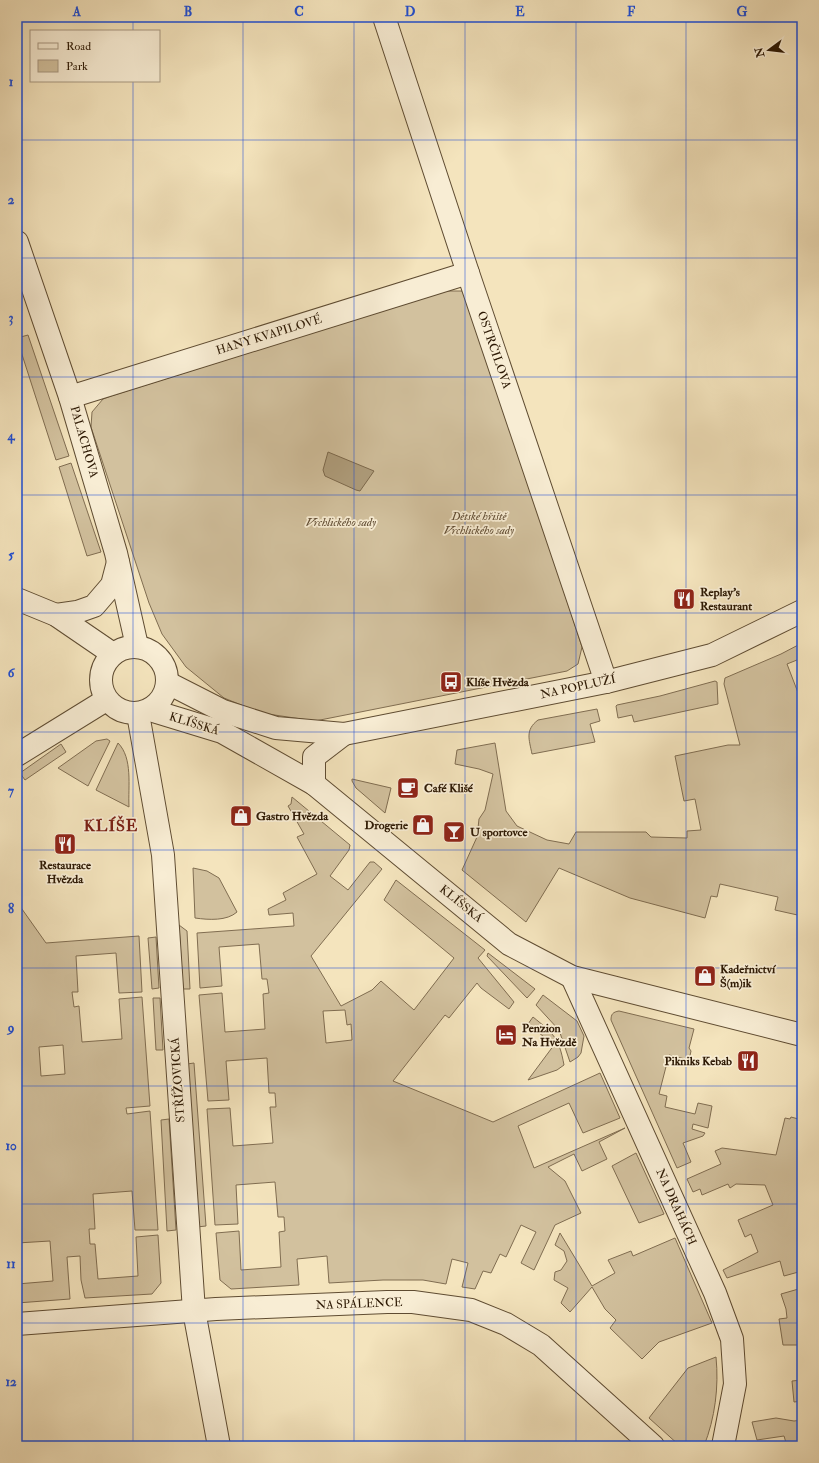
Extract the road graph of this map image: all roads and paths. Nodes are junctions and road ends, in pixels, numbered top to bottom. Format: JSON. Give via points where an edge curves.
{"nodes":[{"id":1,"x":384,"y":17,"type":"edge"},
{"id":2,"x":17,"y":242,"type":"edge"},
{"id":3,"x":468,"y":273,"type":"junction"},
{"id":4,"x":70,"y":397,"type":"junction"},
{"id":5,"x":118,"y":562,"type":"junction"},
{"id":6,"x":17,"y":599,"type":"edge"},
{"id":7,"x":802,"y":611,"type":"edge"},
{"id":8,"x":56,"y":615,"type":"junction"},
{"id":9,"x":137,"y":646,"type":"junction"},
{"id":10,"x":113,"y":654,"type":"junction"},
{"id":11,"x":606,"y":682,"type":"junction"},
{"id":12,"x":168,"y":683,"type":"junction"},
{"id":13,"x":106,"y":700,"type":"junction"},
{"id":14,"x":144,"y":712,"type":"junction"},
{"id":15,"x":344,"y":734,"type":"junction"},
{"id":16,"x":17,"y":754,"type":"edge"},
{"id":17,"x":314,"y":784,"type":"junction"},
{"id":18,"x":572,"y":977,"type":"junction"},
{"id":19,"x":802,"y":1035,"type":"edge"},
{"id":20,"x":194,"y":1311,"type":"junction"},
{"id":21,"x":17,"y":1324,"type":"edge"},
{"id":22,"x":219,"y":1446,"type":"edge"},
{"id":23,"x":654,"y":1446,"type":"edge"},
{"id":24,"x":723,"y":1446,"type":"edge"}],
"edges":[{"from":1,"to":3,"type":"street","name":"OSTRČILOVA"},
{"from":2,"to":4,"type":"street","name":"PALACHOVA"},
{"from":3,"to":4,"type":"street","name":"HANY KVAPILOVÉ"},
{"from":3,"to":11,"type":"street","name":"OSTRČILOVA"},
{"from":4,"to":5,"type":"street","name":"PALACHOVA"},
{"from":5,"to":8,"type":"street","via":[[112,585],[94,606]]},
{"from":5,"to":9,"type":"street","name":"PALACHOVA"},
{"from":6,"to":8,"type":"street"},
{"from":7,"to":11,"type":"street","name":"NA POPLUŽÍ","via":[[712,655]]},
{"from":8,"to":10,"type":"street"},
{"from":9,"to":10,"type":"street","via":[[124,647]]},
{"from":9,"to":12,"type":"street","via":[[152,651],[162,661]]},
{"from":10,"to":13,"type":"street","via":[[102,668],[100,687]]},
{"from":11,"to":15,"type":"street","name":"NA POPLUŽÍ"},
{"from":12,"to":14,"type":"street","via":[[163,699]]},
{"from":12,"to":15,"type":"street","name":"NA POPLUŽÍ","via":[[223,710],[276,728]]},
{"from":13,"to":14,"type":"street","via":[[120,712]]},
{"from":13,"to":16,"type":"street"},
{"from":14,"to":17,"type":"street","name":"KLÍŠSKÁ","via":[[222,732]]},
{"from":14,"to":20,"type":"street","name":"STŘÍŽOVICKÁ","via":[[163,855]]},
{"from":15,"to":17,"type":"street","name":"NA POPLUŽÍ","via":[[314,757]]},
{"from":17,"to":18,"type":"street","name":"KLÍŠSKÁ","via":[[509,944]]},
{"from":18,"to":19,"type":"street","name":"KLÍŠSKÁ"},
{"from":18,"to":24,"type":"street","name":"NA DRAHÁCH","via":[[715,1293],[732,1339],[735,1384]]},
{"from":20,"to":21,"type":"street","name":"NA SPÁLENCE"},
{"from":20,"to":22,"type":"street","name":"STŘÍŽOVICKÁ"},
{"from":20,"to":23,"type":"street","name":"NA SPÁLENCE","via":[[387,1302],[413,1302],[470,1310],[506,1324],[541,1345]]}]}
